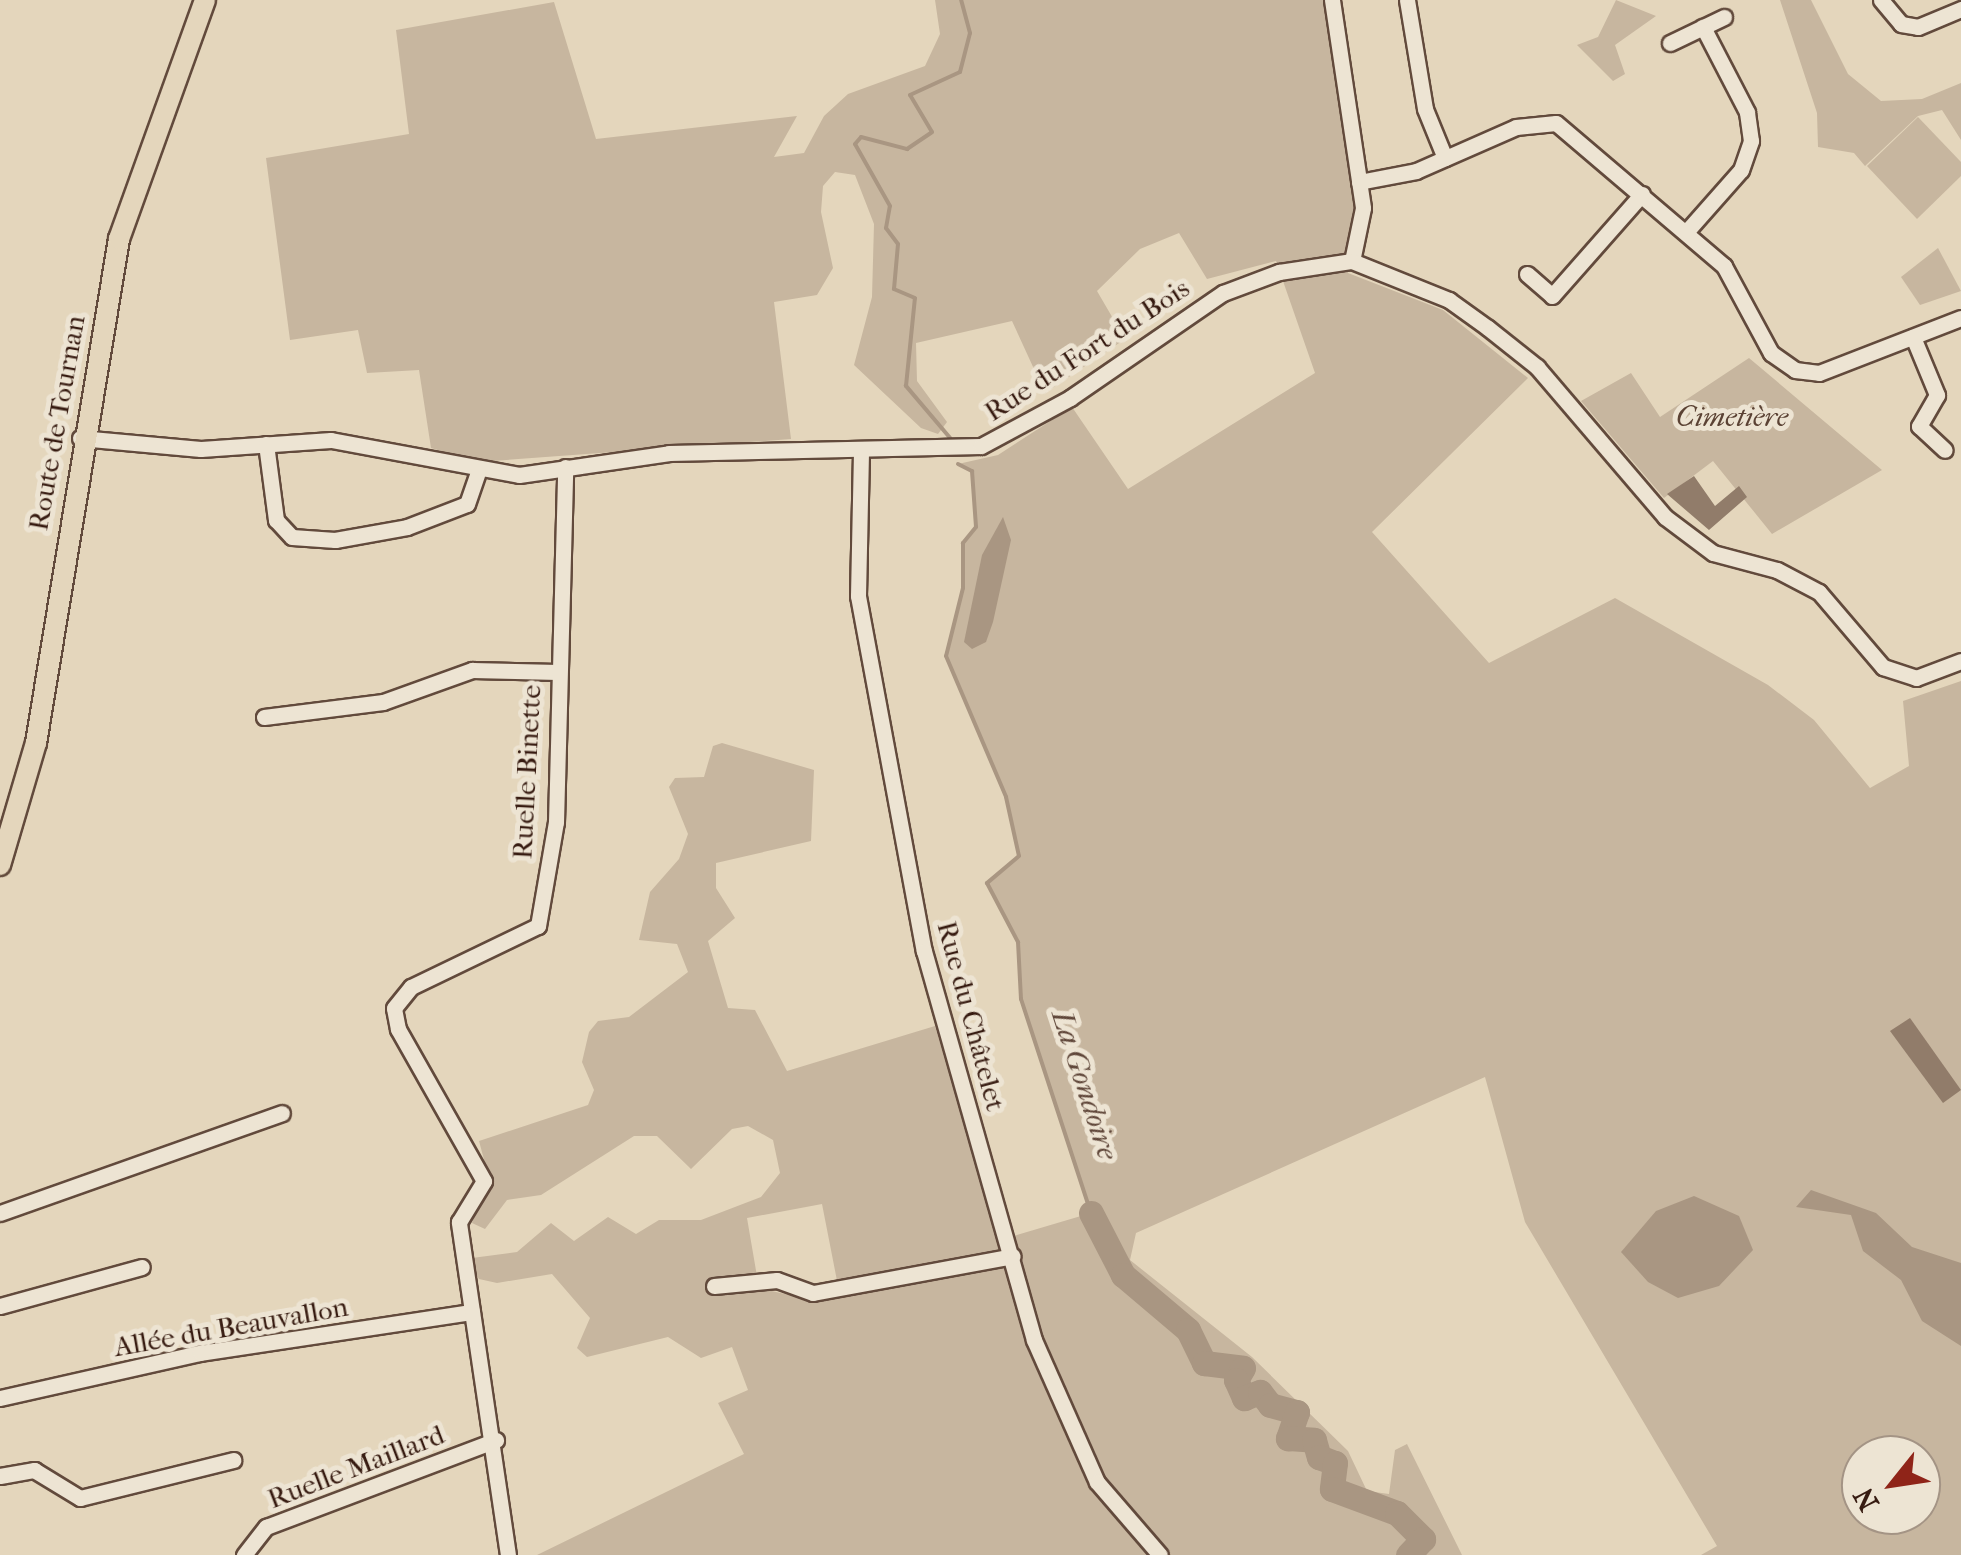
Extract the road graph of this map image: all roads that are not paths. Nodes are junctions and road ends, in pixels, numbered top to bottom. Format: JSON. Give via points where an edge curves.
{"nodes":[{"id":1,"x":205,"y":0,"type":"edge"},
{"id":2,"x":1332,"y":0,"type":"edge"},
{"id":3,"x":1407,"y":0,"type":"edge"},
{"id":4,"x":1881,"y":0,"type":"edge"},
{"id":5,"x":1961,"y":9,"type":"edge"},
{"id":6,"x":1724,"y":16,"type":"dead end"},
{"id":7,"x":1703,"y":27,"type":"junction"},
{"id":8,"x":1670,"y":44,"type":"dead end"},
{"id":9,"x":1446,"y":158,"type":"junction"},
{"id":10,"x":1360,"y":182,"type":"junction"},
{"id":11,"x":1642,"y":194,"type":"junction"},
{"id":12,"x":1687,"y":231,"type":"junction"},
{"id":13,"x":1352,"y":261,"type":"junction"},
{"id":14,"x":1528,"y":274,"type":"dead end"},
{"id":15,"x":1961,"y":318,"type":"edge"},
{"id":16,"x":1913,"y":336,"type":"junction"},
{"id":17,"x":80,"y":438,"type":"junction"},
{"id":18,"x":266,"y":444,"type":"junction"},
{"id":19,"x":1945,"y":450,"type":"dead end"},
{"id":20,"x":861,"y":452,"type":"junction"},
{"id":21,"x":565,"y":467,"type":"junction"},
{"id":22,"x":478,"y":472,"type":"junction"},
{"id":23,"x":1961,"y":660,"type":"edge"},
{"id":24,"x":558,"y":672,"type":"junction"},
{"id":25,"x":264,"y":717,"type":"dead end"},
{"id":26,"x":0,"y":864,"type":"edge"},
{"id":27,"x":282,"y":1113,"type":"dead end"},
{"id":28,"x":0,"y":1213,"type":"edge"},
{"id":29,"x":1012,"y":1256,"type":"junction"},
{"id":30,"x":142,"y":1267,"type":"dead end"},
{"id":31,"x":714,"y":1286,"type":"dead end"},
{"id":32,"x":0,"y":1306,"type":"edge"},
{"id":33,"x":472,"y":1312,"type":"junction"},
{"id":34,"x":0,"y":1398,"type":"edge"},
{"id":35,"x":496,"y":1440,"type":"junction"},
{"id":36,"x":233,"y":1460,"type":"dead end"},
{"id":37,"x":0,"y":1476,"type":"edge"},
{"id":38,"x":244,"y":1555,"type":"edge"},
{"id":39,"x":508,"y":1555,"type":"edge"},
{"id":40,"x":1160,"y":1555,"type":"edge"}],
"edges":[{"from":1,"to":17,"type":"main road","name":"Route de Tournan","via":[[130,202]]},
{"from":2,"to":10,"type":"street"},
{"from":3,"to":9,"type":"street","via":[[1425,109]]},
{"from":4,"to":5,"type":"street","via":[[1901,24],[1918,27]]},
{"from":6,"to":7,"type":"street"},
{"from":7,"to":8,"type":"street"},
{"from":7,"to":12,"type":"street","via":[[1747,112],[1751,141],[1740,170]]},
{"from":9,"to":10,"type":"street"},
{"from":9,"to":11,"type":"street","via":[[1516,127],[1556,123]]},
{"from":10,"to":13,"type":"street","via":[[1361,238]]},
{"from":11,"to":12,"type":"street"},
{"from":11,"to":14,"type":"street","via":[[1552,296]]},
{"from":12,"to":16,"type":"street","via":[[1732,276],[1771,353],[1794,370],[1819,374]]},
{"from":13,"to":20,"type":"street","name":"Rue du Fort du Bois","via":[[1278,272],[1223,293],[1006,437],[980,446]]},
{"from":13,"to":23,"type":"street","via":[[1449,300],[1488,328],[1538,367],[1665,517],[1713,553],[1777,570],[1819,592],[1883,667],[1916,678]]},
{"from":15,"to":16,"type":"street"},
{"from":16,"to":19,"type":"street","via":[[1937,395],[1918,426]]},
{"from":17,"to":18,"type":"street","name":"Rue du Fort du Bois","via":[[202,449]]},
{"from":17,"to":26,"type":"main road","name":"Route de Tournan","via":[[36,743]]},
{"from":18,"to":22,"type":"street","name":"Rue du Fort du Bois","via":[[357,442]]},
{"from":18,"to":22,"type":"street","via":[[276,520],[292,537],[335,540],[406,527],[466,504]]},
{"from":20,"to":21,"type":"street","name":"Rue du Fort du Bois","via":[[669,453]]},
{"from":20,"to":29,"type":"street","name":"Rue du Châtelet","via":[[858,596],[919,930]]},
{"from":21,"to":22,"type":"street","name":"Rue du Fort du Bois"},
{"from":21,"to":24,"type":"street","name":"Ruelle Binette"},
{"from":24,"to":25,"type":"street","via":[[472,670],[383,702]]},
{"from":24,"to":33,"type":"street","name":"Ruelle Binette","via":[[556,822],[538,926],[410,988],[394,1008],[398,1028],[484,1181],[460,1210]]},
{"from":27,"to":28,"type":"street"},
{"from":29,"to":31,"type":"street","via":[[813,1293],[777,1280]]},
{"from":29,"to":40,"type":"street","name":"Rue du Châtelet","via":[[1028,1323],[1084,1458]]},
{"from":30,"to":32,"type":"street"},
{"from":33,"to":34,"type":"street","name":"Allée du Beauvallon","via":[[200,1353]]},
{"from":33,"to":35,"type":"street","name":"Ruelle Binette"},
{"from":35,"to":38,"type":"street","name":"Ruelle Maillard","via":[[266,1527]]},
{"from":35,"to":39,"type":"street","name":"Ruelle Binette"},
{"from":36,"to":37,"type":"street","via":[[80,1498],[34,1470]]}]}
